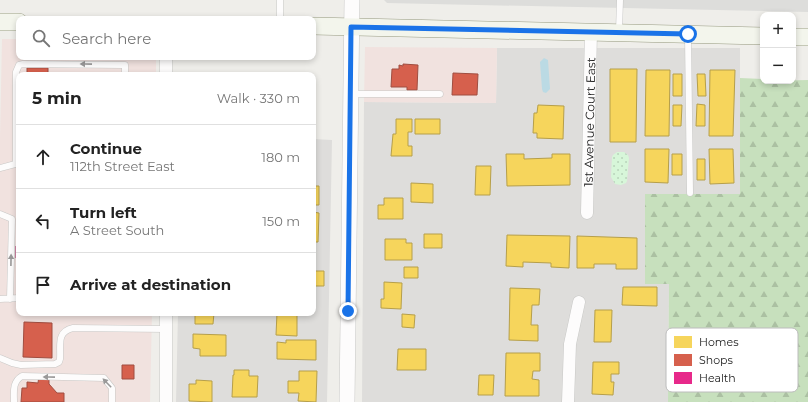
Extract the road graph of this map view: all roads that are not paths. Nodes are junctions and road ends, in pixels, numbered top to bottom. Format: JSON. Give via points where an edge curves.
{"nodes":[{"id":1,"x":280,"y":0,"type":"edge"},
{"id":2,"x":352,"y":0,"type":"edge"},
{"id":3,"x":620,"y":0,"type":"edge"},
{"id":4,"x":280,"y":16,"type":"edge"},
{"id":5,"x":0,"y":22,"type":"edge"},
{"id":6,"x":16,"y":22,"type":"edge"},
{"id":7,"x":316,"y":26,"type":"edge"},
{"id":8,"x":351,"y":27,"type":"junction"},
{"id":9,"x":591,"y":32,"type":"junction"},
{"id":10,"x":619,"y":33,"type":"junction"},
{"id":11,"x":688,"y":34,"type":"junction"},
{"id":12,"x":760,"y":36,"type":"edge"},
{"id":13,"x":796,"y":37,"type":"edge"},
{"id":14,"x":808,"y":37,"type":"edge"},
{"id":15,"x":166,"y":60,"type":"edge"},
{"id":16,"x":16,"y":72,"type":"edge"},
{"id":17,"x":125,"y":72,"type":"edge"},
{"id":18,"x":166,"y":72,"type":"edge"},
{"id":19,"x":350,"y":94,"type":"junction"},
{"id":20,"x":440,"y":94,"type":"dead end"},
{"id":21,"x":16,"y":163,"type":"edge"},
{"id":22,"x":0,"y":168,"type":"edge"},
{"id":23,"x":690,"y":193,"type":"dead end"},
{"id":24,"x":587,"y":212,"type":"dead end"},
{"id":25,"x":0,"y":214,"type":"edge"},
{"id":26,"x":0,"y":298,"type":"edge"},
{"id":27,"x":10,"y":298,"type":"junction"},
{"id":28,"x":16,"y":298,"type":"edge"},
{"id":29,"x":578,"y":302,"type":"dead end"},
{"id":30,"x":166,"y":316,"type":"edge"},
{"id":31,"x":166,"y":328,"type":"junction"},
{"id":32,"x":0,"y":358,"type":"edge"},
{"id":33,"x":14,"y":402,"type":"edge"},
{"id":34,"x":112,"y":402,"type":"edge"},
{"id":35,"x":166,"y":402,"type":"edge"},
{"id":36,"x":348,"y":402,"type":"edge"},
{"id":37,"x":568,"y":402,"type":"edge"}],
"edges":[{"from":1,"to":4,"type":"lane"},
{"from":2,"to":8,"type":"street"},
{"from":3,"to":10,"type":"lane"},
{"from":5,"to":6,"type":"main road"},
{"from":7,"to":8,"type":"main road"},
{"from":8,"to":9,"type":"main road"},
{"from":8,"to":19,"type":"street"},
{"from":9,"to":10,"type":"main road"},
{"from":9,"to":24,"type":"street","name":"1st Avenue Court East"},
{"from":10,"to":11,"type":"main road"},
{"from":11,"to":12,"type":"main road"},
{"from":11,"to":23,"type":"lane"},
{"from":13,"to":14,"type":"main road"},
{"from":15,"to":18,"type":"street"},
{"from":17,"to":16,"type":"lane","one_way":true,"via":[[125,65],[24,64],[19,65]]},
{"from":19,"to":20,"type":"lane"},
{"from":19,"to":36,"type":"street"},
{"from":21,"to":22,"type":"lane"},
{"from":27,"to":25,"type":"lane","one_way":true,"via":[[12,219]]},
{"from":26,"to":27,"type":"lane"},
{"from":27,"to":28,"type":"lane"},
{"from":29,"to":37,"type":"street","via":[[569,359]]},
{"from":30,"to":31,"type":"street"},
{"from":31,"to":32,"type":"lane","via":[[73,328],[61,335],[60,359],[55,364],[21,365]]},
{"from":31,"to":35,"type":"street"},
{"from":34,"to":33,"type":"lane","one_way":true,"via":[[112,388],[104,378],[22,376],[15,384]]}]}
